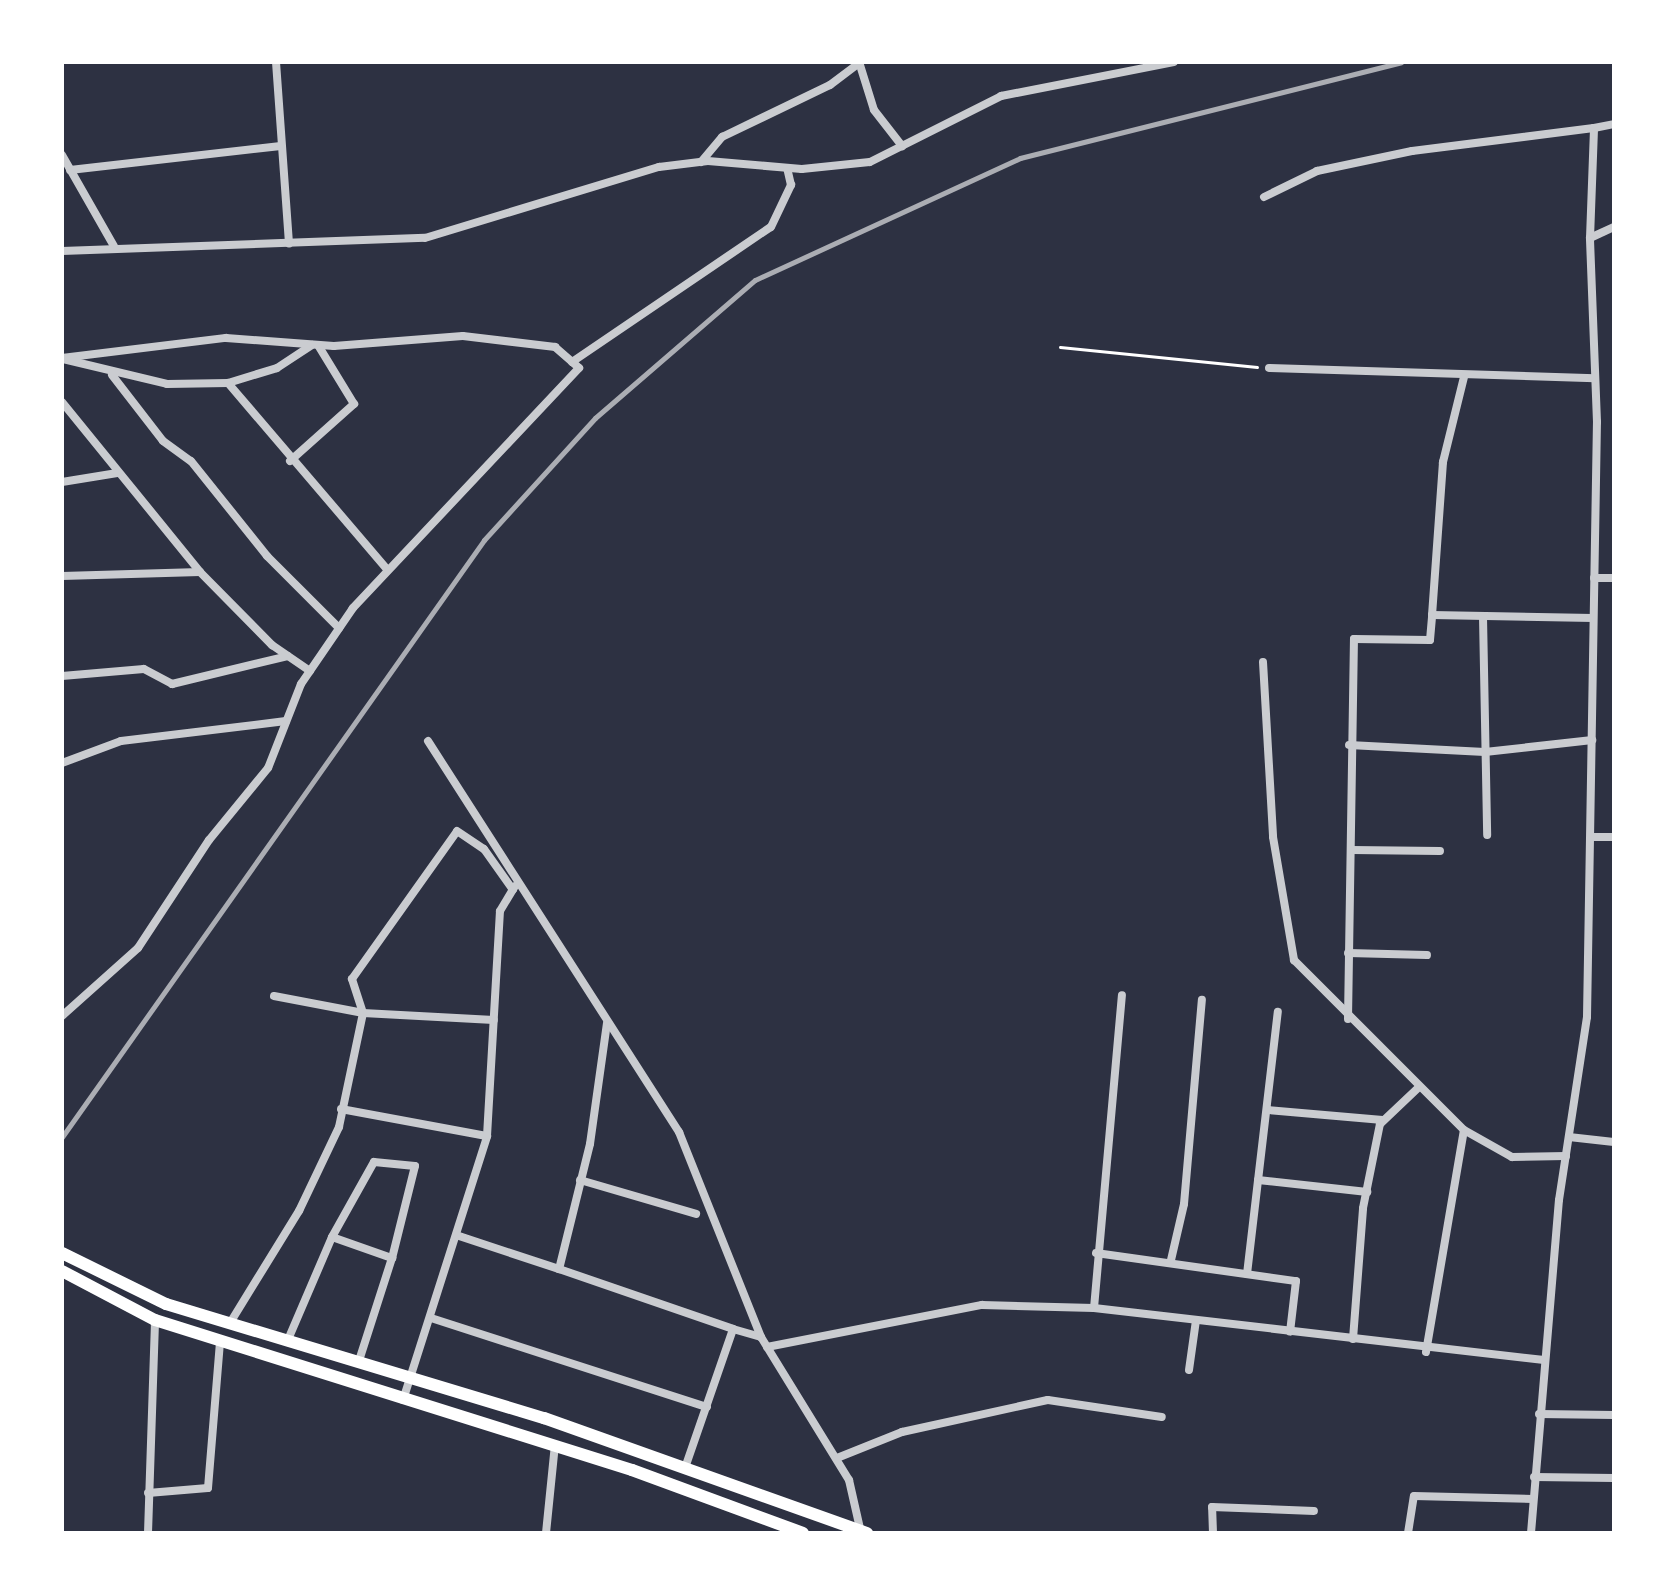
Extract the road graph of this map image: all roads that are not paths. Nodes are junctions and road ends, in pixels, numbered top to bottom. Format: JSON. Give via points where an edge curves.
{"nodes":[{"id":1,"x":276,"y":62,"type":"edge"},
{"id":2,"x":1174,"y":62,"type":"edge"},
{"id":3,"x":860,"y":63,"type":"edge"},
{"id":4,"x":1614,"y":124,"type":"edge"},
{"id":5,"x":1594,"y":128,"type":"junction"},
{"id":6,"x":281,"y":146,"type":"junction"},
{"id":7,"x":902,"y":146,"type":"junction"},
{"id":8,"x":62,"y":155,"type":"edge"},
{"id":9,"x":701,"y":162,"type":"junction"},
{"id":10,"x":787,"y":168,"type":"junction"},
{"id":11,"x":70,"y":170,"type":"junction"},
{"id":12,"x":1264,"y":197,"type":"dead end"},
{"id":13,"x":1614,"y":227,"type":"edge"},
{"id":14,"x":1590,"y":238,"type":"junction"},
{"id":15,"x":289,"y":244,"type":"junction"},
{"id":16,"x":114,"y":246,"type":"junction"},
{"id":17,"x":62,"y":251,"type":"edge"},
{"id":18,"x":315,"y":344,"type":"junction"},
{"id":19,"x":62,"y":358,"type":"edge"},
{"id":20,"x":572,"y":362,"type":"junction"},
{"id":21,"x":1269,"y":368,"type":"road end"},
{"id":22,"x":112,"y":375,"type":"junction"},
{"id":23,"x":1464,"y":377,"type":"junction"},
{"id":24,"x":1595,"y":378,"type":"junction"},
{"id":25,"x":228,"y":383,"type":"junction"},
{"id":26,"x":62,"y":402,"type":"edge"},
{"id":27,"x":290,"y":461,"type":"junction"},
{"id":28,"x":117,"y":473,"type":"junction"},
{"id":29,"x":62,"y":482,"type":"edge"},
{"id":30,"x":387,"y":569,"type":"junction"},
{"id":31,"x":200,"y":572,"type":"junction"},
{"id":32,"x":62,"y":576,"type":"edge"},
{"id":33,"x":1594,"y":578,"type":"junction"},
{"id":34,"x":1614,"y":578,"type":"edge"},
{"id":35,"x":1432,"y":615,"type":"junction"},
{"id":36,"x":1483,"y":617,"type":"junction"},
{"id":37,"x":1593,"y":618,"type":"junction"},
{"id":38,"x":339,"y":628,"type":"junction"},
{"id":39,"x":288,"y":656,"type":"junction"},
{"id":40,"x":1263,"y":662,"type":"dead end"},
{"id":41,"x":310,"y":671,"type":"junction"},
{"id":42,"x":62,"y":676,"type":"edge"},
{"id":43,"x":286,"y":721,"type":"junction"},
{"id":44,"x":1592,"y":740,"type":"junction"},
{"id":45,"x":428,"y":741,"type":"dead end"},
{"id":46,"x":1349,"y":745,"type":"junction"},
{"id":47,"x":1485,"y":752,"type":"junction"},
{"id":48,"x":62,"y":763,"type":"edge"},
{"id":49,"x":1487,"y":835,"type":"dead end"},
{"id":50,"x":1592,"y":837,"type":"junction"},
{"id":51,"x":1614,"y":837,"type":"edge"},
{"id":52,"x":1352,"y":850,"type":"junction"},
{"id":53,"x":1440,"y":851,"type":"dead end"},
{"id":54,"x":520,"y":879,"type":"junction"},
{"id":55,"x":513,"y":890,"type":"junction"},
{"id":56,"x":1348,"y":953,"type":"junction"},
{"id":57,"x":1427,"y":955,"type":"dead end"},
{"id":58,"x":1122,"y":995,"type":"dead end"},
{"id":59,"x":274,"y":996,"type":"dead end"},
{"id":60,"x":1202,"y":1000,"type":"dead end"},
{"id":61,"x":1278,"y":1012,"type":"dead end"},
{"id":62,"x":363,"y":1013,"type":"junction"},
{"id":63,"x":62,"y":1016,"type":"edge"},
{"id":64,"x":1348,"y":1019,"type":"junction"},
{"id":65,"x":494,"y":1020,"type":"junction"},
{"id":66,"x":607,"y":1023,"type":"junction"},
{"id":67,"x":1417,"y":1089,"type":"junction"},
{"id":68,"x":341,"y":1109,"type":"junction"},
{"id":69,"x":1268,"y":1110,"type":"junction"},
{"id":70,"x":1383,"y":1120,"type":"junction"},
{"id":71,"x":1464,"y":1130,"type":"junction"},
{"id":72,"x":487,"y":1136,"type":"junction"},
{"id":73,"x":1569,"y":1137,"type":"junction"},
{"id":74,"x":1614,"y":1142,"type":"edge"},
{"id":75,"x":1566,"y":1156,"type":"junction"},
{"id":76,"x":580,"y":1180,"type":"junction"},
{"id":77,"x":1258,"y":1180,"type":"junction"},
{"id":78,"x":1367,"y":1192,"type":"junction"},
{"id":79,"x":696,"y":1214,"type":"dead end"},
{"id":80,"x":456,"y":1235,"type":"junction"},
{"id":81,"x":332,"y":1237,"type":"junction"},
{"id":82,"x":62,"y":1253,"type":"edge"},
{"id":83,"x":1096,"y":1253,"type":"junction"},
{"id":84,"x":392,"y":1258,"type":"junction"},
{"id":85,"x":1171,"y":1260,"type":"junction"},
{"id":86,"x":559,"y":1269,"type":"junction"},
{"id":87,"x":62,"y":1271,"type":"edge"},
{"id":88,"x":1247,"y":1274,"type":"junction"},
{"id":89,"x":137,"y":1291,"type":"junction"},
{"id":90,"x":129,"y":1308,"type":"junction"},
{"id":91,"x":1094,"y":1308,"type":"junction"},
{"id":92,"x":431,"y":1318,"type":"junction"},
{"id":93,"x":155,"y":1320,"type":"junction"},
{"id":94,"x":1196,"y":1320,"type":"junction"},
{"id":95,"x":230,"y":1323,"type":"junction"},
{"id":96,"x":733,"y":1329,"type":"junction"},
{"id":97,"x":1290,"y":1332,"type":"junction"},
{"id":98,"x":761,"y":1337,"type":"junction"},
{"id":99,"x":1353,"y":1339,"type":"junction"},
{"id":100,"x":220,"y":1342,"type":"junction"},
{"id":101,"x":291,"y":1344,"type":"junction"},
{"id":102,"x":767,"y":1347,"type":"junction"},
{"id":103,"x":1426,"y":1352,"type":"junction"},
{"id":104,"x":1544,"y":1360,"type":"junction"},
{"id":105,"x":359,"y":1361,"type":"junction"},
{"id":106,"x":1189,"y":1370,"type":"dead end"},
{"id":107,"x":411,"y":1376,"type":"junction"},
{"id":108,"x":403,"y":1400,"type":"junction"},
{"id":109,"x":707,"y":1407,"type":"junction"},
{"id":110,"x":1539,"y":1414,"type":"junction"},
{"id":111,"x":1614,"y":1415,"type":"edge"},
{"id":112,"x":1162,"y":1417,"type":"dead end"},
{"id":113,"x":555,"y":1445,"type":"junction"},
{"id":114,"x":837,"y":1458,"type":"junction"},
{"id":115,"x":686,"y":1465,"type":"junction"},
{"id":116,"x":1534,"y":1477,"type":"junction"},
{"id":117,"x":1614,"y":1478,"type":"edge"},
{"id":118,"x":148,"y":1493,"type":"junction"},
{"id":119,"x":1533,"y":1499,"type":"junction"},
{"id":120,"x":1314,"y":1511,"type":"dead end"},
{"id":121,"x":863,"y":1532,"type":"edge"},
{"id":122,"x":148,"y":1533,"type":"edge"},
{"id":123,"x":546,"y":1533,"type":"edge"},
{"id":124,"x":803,"y":1533,"type":"edge"},
{"id":125,"x":1213,"y":1533,"type":"edge"},
{"id":126,"x":1408,"y":1533,"type":"edge"},
{"id":127,"x":1531,"y":1533,"type":"edge"}],
"edges":[{"from":1,"to":6,"type":"street"},
{"from":2,"to":7,"type":"street","via":[[1001,96]]},
{"from":3,"to":7,"type":"street","via":[[874,110]]},
{"from":3,"to":9,"type":"street","via":[[722,137]]},
{"from":4,"to":5,"type":"street"},
{"from":5,"to":12,"type":"street","via":[[1412,151],[1317,171]]},
{"from":5,"to":14,"type":"street"},
{"from":6,"to":11,"type":"street"},
{"from":6,"to":15,"type":"street"},
{"from":7,"to":10,"type":"street","via":[[870,162]]},
{"from":8,"to":11,"type":"street"},
{"from":9,"to":10,"type":"street"},
{"from":9,"to":15,"type":"street","via":[[548,195],[425,238]]},
{"from":10,"to":20,"type":"street","via":[[791,185],[771,227]]},
{"from":11,"to":16,"type":"street"},
{"from":13,"to":14,"type":"street"},
{"from":14,"to":24,"type":"street"},
{"from":15,"to":16,"type":"street"},
{"from":16,"to":17,"type":"street"},
{"from":18,"to":19,"type":"street","via":[[226,338]]},
{"from":18,"to":20,"type":"street","via":[[463,336],[555,347]]},
{"from":18,"to":25,"type":"street","via":[[277,368]]},
{"from":18,"to":27,"type":"street","via":[[354,404]]},
{"from":19,"to":22,"type":"street"},
{"from":20,"to":30,"type":"street","via":[[579,368]]},
{"from":21,"to":23,"type":"street"},
{"from":22,"to":25,"type":"street"},
{"from":22,"to":38,"type":"street","via":[[163,441],[191,461],[267,556]]},
{"from":23,"to":24,"type":"street"},
{"from":23,"to":35,"type":"street","via":[[1443,462]]},
{"from":24,"to":33,"type":"street"},
{"from":25,"to":27,"type":"street"},
{"from":26,"to":28,"type":"street"},
{"from":27,"to":30,"type":"street","via":[[361,531]]},
{"from":28,"to":29,"type":"street"},
{"from":28,"to":31,"type":"street"},
{"from":30,"to":38,"type":"street"},
{"from":31,"to":32,"type":"street"},
{"from":31,"to":39,"type":"street"},
{"from":33,"to":34,"type":"street"},
{"from":33,"to":37,"type":"street"},
{"from":35,"to":36,"type":"street"},
{"from":35,"to":46,"type":"street","via":[[1430,640],[1354,639]]},
{"from":36,"to":37,"type":"street"},
{"from":36,"to":47,"type":"street"},
{"from":37,"to":44,"type":"street"},
{"from":38,"to":41,"type":"street"},
{"from":39,"to":41,"type":"street"},
{"from":39,"to":42,"type":"street","via":[[172,684],[144,669]]},
{"from":40,"to":64,"type":"street","via":[[1273,837],[1294,960]]},
{"from":41,"to":43,"type":"street"},
{"from":43,"to":48,"type":"street","via":[[121,741]]},
{"from":43,"to":63,"type":"street","via":[[268,768],[209,840],[138,948]]},
{"from":44,"to":47,"type":"street"},
{"from":44,"to":50,"type":"street"},
{"from":45,"to":54,"type":"street"},
{"from":46,"to":47,"type":"street"},
{"from":46,"to":52,"type":"street"},
{"from":47,"to":49,"type":"street"},
{"from":50,"to":51,"type":"street"},
{"from":50,"to":73,"type":"street","via":[[1587,1017]]},
{"from":52,"to":53,"type":"street"},
{"from":52,"to":56,"type":"street"},
{"from":54,"to":55,"type":"street"},
{"from":54,"to":66,"type":"street"},
{"from":55,"to":62,"type":"street","via":[[484,849],[457,831],[352,979]]},
{"from":55,"to":65,"type":"street","via":[[500,911]]},
{"from":56,"to":57,"type":"street"},
{"from":56,"to":64,"type":"street"},
{"from":58,"to":83,"type":"street","via":[[1106,1219]]},
{"from":59,"to":62,"type":"street"},
{"from":60,"to":85,"type":"street","via":[[1184,1204]]},
{"from":61,"to":69,"type":"street"},
{"from":62,"to":65,"type":"street"},
{"from":62,"to":68,"type":"street"},
{"from":64,"to":67,"type":"street"},
{"from":65,"to":72,"type":"street"},
{"from":66,"to":76,"type":"street"},
{"from":66,"to":98,"type":"street","via":[[679,1132]]},
{"from":67,"to":70,"type":"street"},
{"from":67,"to":71,"type":"street"},
{"from":68,"to":72,"type":"street"},
{"from":68,"to":95,"type":"street","via":[[299,1211]]},
{"from":69,"to":70,"type":"street"},
{"from":69,"to":77,"type":"street"},
{"from":70,"to":78,"type":"street"},
{"from":71,"to":75,"type":"street","via":[[1512,1157]]},
{"from":71,"to":103,"type":"street"},
{"from":72,"to":80,"type":"street"},
{"from":73,"to":74,"type":"street"},
{"from":73,"to":75,"type":"street"},
{"from":75,"to":104,"type":"street"},
{"from":76,"to":79,"type":"street"},
{"from":76,"to":86,"type":"street"},
{"from":77,"to":78,"type":"street"},
{"from":77,"to":88,"type":"street"},
{"from":78,"to":99,"type":"street"},
{"from":80,"to":86,"type":"street"},
{"from":80,"to":92,"type":"street"},
{"from":81,"to":84,"type":"street"},
{"from":81,"to":84,"type":"street","via":[[374,1162],[415,1166]]},
{"from":81,"to":101,"type":"street"},
{"from":82,"to":89,"type":"main road"},
{"from":83,"to":85,"type":"street"},
{"from":83,"to":91,"type":"street"},
{"from":84,"to":105,"type":"street"},
{"from":85,"to":88,"type":"street"},
{"from":86,"to":96,"type":"street"},
{"from":87,"to":90,"type":"main road"},
{"from":88,"to":97,"type":"street","via":[[1296,1281]]},
{"from":89,"to":90,"type":"main road"},
{"from":89,"to":95,"type":"main road"},
{"from":90,"to":93,"type":"main road"},
{"from":91,"to":94,"type":"street"},
{"from":91,"to":102,"type":"street","via":[[926,1311]]},
{"from":92,"to":107,"type":"street"},
{"from":92,"to":109,"type":"street"},
{"from":93,"to":100,"type":"main road"},
{"from":93,"to":118,"type":"street"},
{"from":94,"to":97,"type":"street"},
{"from":94,"to":106,"type":"street"},
{"from":95,"to":101,"type":"main road"},
{"from":96,"to":98,"type":"street"},
{"from":96,"to":109,"type":"street"},
{"from":97,"to":99,"type":"street"},
{"from":98,"to":102,"type":"street"},
{"from":99,"to":103,"type":"street"},
{"from":100,"to":108,"type":"main road"},
{"from":100,"to":118,"type":"street","via":[[208,1488]]},
{"from":101,"to":105,"type":"main road"},
{"from":102,"to":114,"type":"street"},
{"from":103,"to":104,"type":"street"},
{"from":104,"to":110,"type":"street"},
{"from":105,"to":107,"type":"main road"},
{"from":107,"to":108,"type":"street"},
{"from":107,"to":115,"type":"main road"},
{"from":108,"to":113,"type":"main road"},
{"from":109,"to":115,"type":"street"},
{"from":110,"to":111,"type":"street"},
{"from":110,"to":116,"type":"street"},
{"from":112,"to":114,"type":"street","via":[[1048,1400],[902,1432]]},
{"from":113,"to":123,"type":"street"},
{"from":113,"to":124,"type":"main road"},
{"from":114,"to":121,"type":"street"},
{"from":115,"to":121,"type":"main road"},
{"from":116,"to":117,"type":"street"},
{"from":116,"to":119,"type":"street"},
{"from":118,"to":122,"type":"street"},
{"from":119,"to":126,"type":"street","via":[[1414,1496]]},
{"from":119,"to":127,"type":"street"},
{"from":120,"to":125,"type":"street","via":[[1212,1507]]}]}
